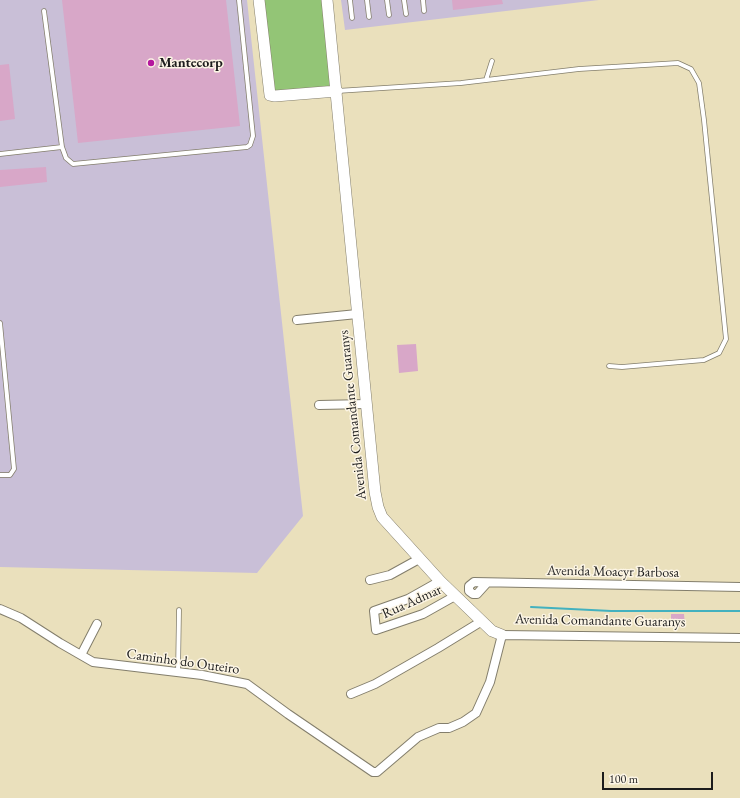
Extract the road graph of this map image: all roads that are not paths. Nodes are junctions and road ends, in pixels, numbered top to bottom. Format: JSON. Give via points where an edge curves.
{"nodes":[{"id":1,"x":238,"y":0,"type":"edge"},
{"id":2,"x":259,"y":0,"type":"edge"},
{"id":3,"x":327,"y":0,"type":"edge"},
{"id":4,"x":350,"y":0,"type":"edge"},
{"id":5,"x":367,"y":0,"type":"edge"},
{"id":6,"x":387,"y":0,"type":"edge"},
{"id":7,"x":404,"y":0,"type":"edge"},
{"id":8,"x":423,"y":0,"type":"edge"},
{"id":9,"x":44,"y":11,"type":"dead end"},
{"id":10,"x":424,"y":11,"type":"dead end"},
{"id":11,"x":406,"y":14,"type":"dead end"},
{"id":12,"x":389,"y":15,"type":"dead end"},
{"id":13,"x":369,"y":16,"type":"dead end"},
{"id":14,"x":352,"y":18,"type":"dead end"},
{"id":15,"x":492,"y":61,"type":"dead end"},
{"id":16,"x":486,"y":80,"type":"junction"},
{"id":17,"x":337,"y":91,"type":"junction"},
{"id":18,"x":62,"y":147,"type":"junction"},
{"id":19,"x":0,"y":154,"type":"edge"},
{"id":20,"x":357,"y":314,"type":"junction"},
{"id":21,"x":297,"y":320,"type":"dead end"},
{"id":22,"x":0,"y":323,"type":"edge"},
{"id":23,"x":610,"y":366,"type":"dead end"},
{"id":24,"x":367,"y":404,"type":"junction"},
{"id":25,"x":319,"y":405,"type":"dead end"},
{"id":26,"x":0,"y":475,"type":"edge"},
{"id":27,"x":419,"y":559,"type":"junction"},
{"id":28,"x":370,"y":580,"type":"dead end"},
{"id":29,"x":440,"y":581,"type":"junction"},
{"id":30,"x":486,"y":584,"type":"dead end"},
{"id":31,"x":740,"y":587,"type":"edge"},
{"id":32,"x":456,"y":596,"type":"junction"},
{"id":33,"x":179,"y":610,"type":"dead end"},
{"id":34,"x":1,"y":612,"type":"edge"},
{"id":35,"x":482,"y":621,"type":"junction"},
{"id":36,"x":97,"y":624,"type":"dead end"},
{"id":37,"x":502,"y":635,"type":"junction"},
{"id":38,"x":740,"y":638,"type":"edge"},
{"id":39,"x":81,"y":655,"type":"junction"},
{"id":40,"x":178,"y":672,"type":"junction"},
{"id":41,"x":351,"y":694,"type":"dead end"}],
"edges":[{"from":1,"to":18,"type":"lane","via":[[254,136],[250,145],[73,164],[66,158]]},
{"from":2,"to":17,"type":"street","via":[[270,95]]},
{"from":3,"to":17,"type":"street","name":"Avenida Comandante Guaranys"},
{"from":4,"to":14,"type":"lane"},
{"from":5,"to":13,"type":"lane"},
{"from":6,"to":12,"type":"lane"},
{"from":7,"to":11,"type":"lane"},
{"from":8,"to":10,"type":"lane"},
{"from":9,"to":18,"type":"lane"},
{"from":15,"to":16,"type":"lane"},
{"from":16,"to":17,"type":"lane"},
{"from":16,"to":23,"type":"lane","via":[[579,69],[678,64],[684,65],[695,74],[699,83],[726,339],[719,353],[704,360]]},
{"from":17,"to":20,"type":"street","name":"Avenida Comandante Guaranys"},
{"from":18,"to":19,"type":"lane"},
{"from":20,"to":21,"type":"street"},
{"from":20,"to":24,"type":"street","name":"Avenida Comandante Guaranys"},
{"from":22,"to":26,"type":"lane","via":[[14,469],[10,475]]},
{"from":24,"to":25,"type":"street"},
{"from":24,"to":27,"type":"street","name":"Avenida Comandante Guaranys","via":[[378,507],[382,517]]},
{"from":27,"to":28,"type":"street","via":[[390,575]]},
{"from":27,"to":29,"type":"street","name":"Avenida Comandante Guaranys"},
{"from":29,"to":32,"type":"street","name":"Avenida Comandante Guaranys"},
{"from":29,"to":32,"type":"street","name":"Rua Admar","via":[[408,600],[374,611],[376,630],[423,614]]},
{"from":30,"to":31,"type":"street","name":"Avenida Moacyr Barbosa"},
{"from":32,"to":35,"type":"street","name":"Avenida Comandante Guaranys"},
{"from":33,"to":40,"type":"lane"},
{"from":34,"to":39,"type":"street","name":"Caminho do Outeiro","via":[[21,618]]},
{"from":35,"to":37,"type":"street","name":"Avenida Comandante Guaranys","via":[[492,631]]},
{"from":35,"to":41,"type":"street","via":[[375,684]]},
{"from":36,"to":39,"type":"street"},
{"from":37,"to":38,"type":"street","name":"Avenida Comandante Guaranys"},
{"from":37,"to":40,"type":"street","name":"Caminho do Outeiro","via":[[490,682],[476,713],[449,728],[439,728],[418,737],[378,772],[373,772],[247,684]]},
{"from":39,"to":40,"type":"street","name":"Caminho do Outeiro","via":[[93,662]]}]}
